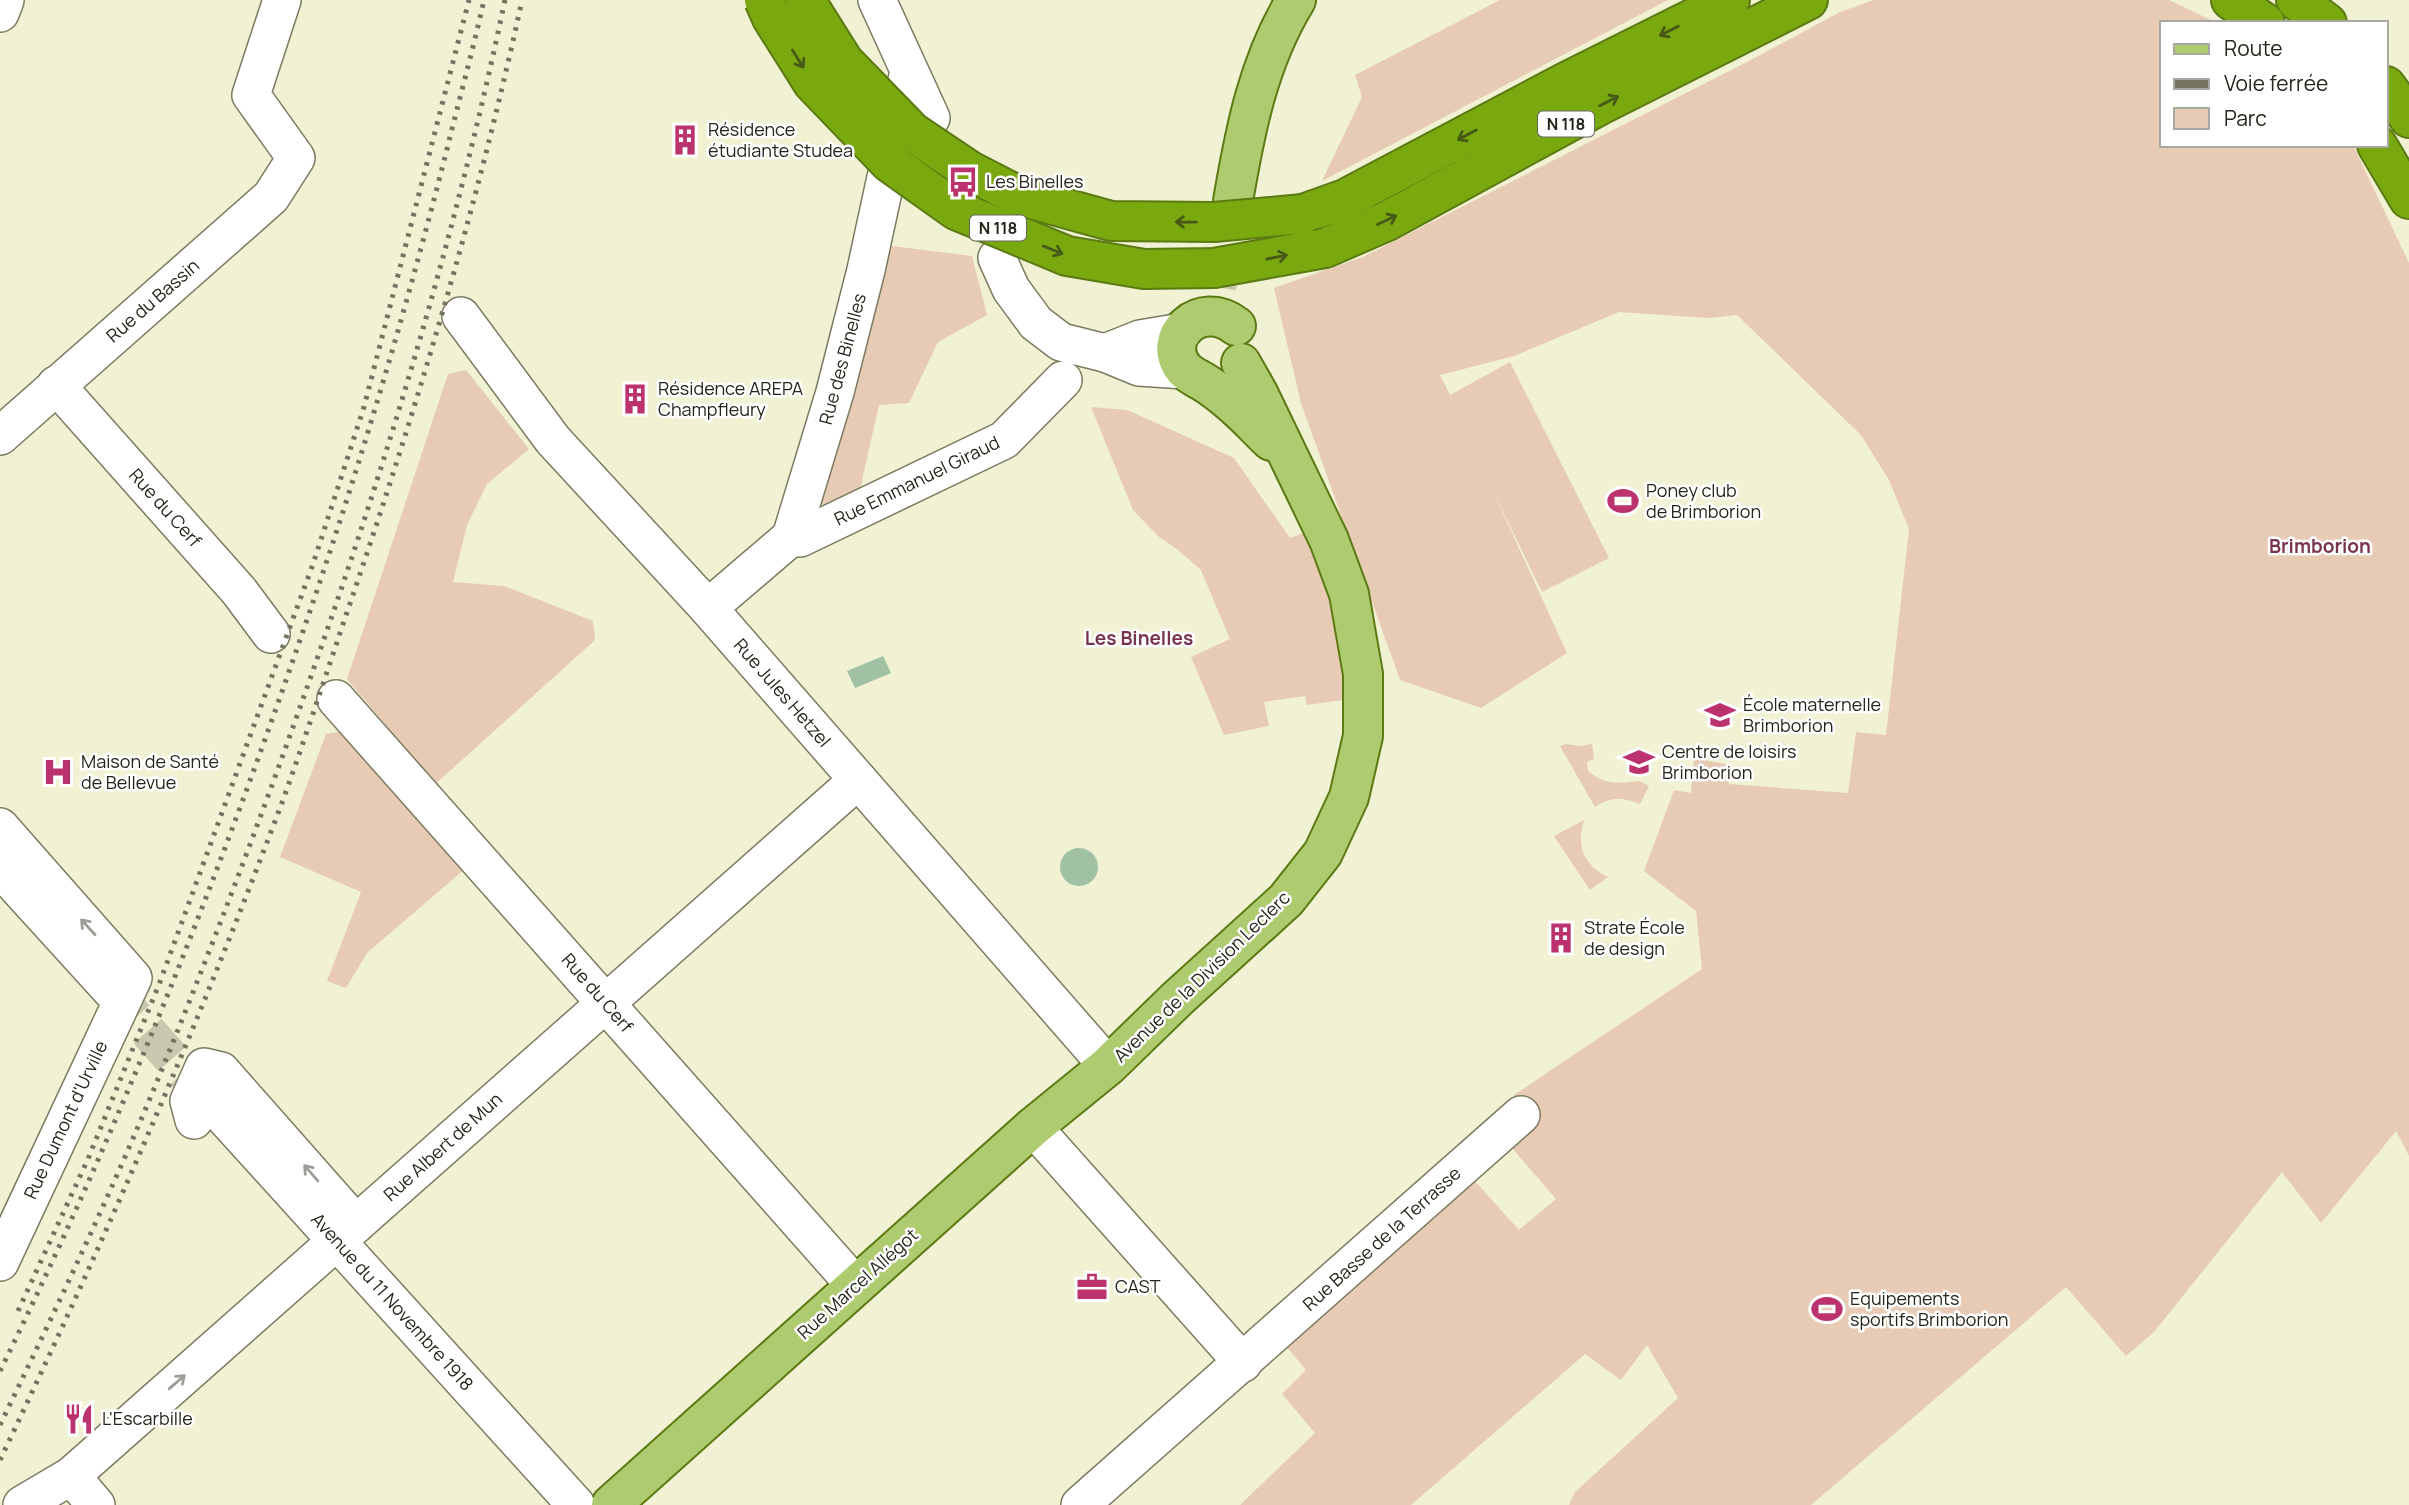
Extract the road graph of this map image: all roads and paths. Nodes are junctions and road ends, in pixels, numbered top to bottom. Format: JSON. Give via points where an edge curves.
{"nodes":[{"id":1,"x":5,"y":0,"type":"edge"},
{"id":2,"x":282,"y":0,"type":"edge"},
{"id":3,"x":764,"y":0,"type":"edge"},
{"id":4,"x":805,"y":0,"type":"edge"},
{"id":5,"x":1296,"y":0,"type":"edge"},
{"id":6,"x":1730,"y":0,"type":"edge"},
{"id":7,"x":1808,"y":0,"type":"edge"},
{"id":8,"x":2231,"y":0,"type":"edge"},
{"id":9,"x":2296,"y":0,"type":"edge"},
{"id":10,"x":884,"y":3,"type":"edge"},
{"id":11,"x":0,"y":13,"type":"edge"},
{"id":12,"x":2261,"y":21,"type":"edge"},
{"id":13,"x":2324,"y":21,"type":"edge"},
{"id":14,"x":909,"y":71,"type":"junction"},
{"id":15,"x":2388,"y":89,"type":"edge"},
{"id":16,"x":931,"y":118,"type":"dead end"},
{"id":17,"x":2409,"y":118,"type":"edge"},
{"id":18,"x":2378,"y":147,"type":"edge"},
{"id":19,"x":2409,"y":199,"type":"edge"},
{"id":20,"x":1233,"y":201,"type":"tunnel mouth"},
{"id":21,"x":997,"y":258,"type":"dead end"},
{"id":22,"x":461,"y":316,"type":"dead end"},
{"id":23,"x":1189,"y":325,"type":"junction"},
{"id":24,"x":1238,"y":345,"type":"junction"},
{"id":25,"x":1105,"y":353,"type":"junction"},
{"id":26,"x":1051,"y":358,"type":"junction"},
{"id":27,"x":1193,"y":375,"type":"junction"},
{"id":28,"x":56,"y":385,"type":"junction"},
{"id":29,"x":0,"y":436,"type":"edge"},
{"id":30,"x":1287,"y":457,"type":"junction"},
{"id":31,"x":791,"y":537,"type":"junction"},
{"id":32,"x":708,"y":608,"type":"junction"},
{"id":33,"x":271,"y":634,"type":"dead end"},
{"id":34,"x":336,"y":699,"type":"dead end"},
{"id":35,"x":858,"y":780,"type":"junction"},
{"id":36,"x":0,"y":827,"type":"edge"},
{"id":37,"x":0,"y":868,"type":"edge"},
{"id":38,"x":0,"y":902,"type":"edge"},
{"id":39,"x":119,"y":997,"type":"junction"},
{"id":40,"x":606,"y":1003,"type":"junction"},
{"id":41,"x":1108,"y":1066,"type":"junction"},
{"id":42,"x":208,"y":1099,"type":"tunnel mouth"},
{"id":43,"x":1521,"y":1115,"type":"dead end"},
{"id":44,"x":1033,"y":1127,"type":"junction"},
{"id":45,"x":337,"y":1241,"type":"junction"},
{"id":46,"x":0,"y":1262,"type":"edge"},
{"id":47,"x":856,"y":1286,"type":"junction"},
{"id":48,"x":1243,"y":1363,"type":"junction"},
{"id":49,"x":71,"y":1476,"type":"junction"},
{"id":50,"x":22,"y":1505,"type":"edge"},
{"id":51,"x":96,"y":1505,"type":"edge"},
{"id":52,"x":576,"y":1505,"type":"edge"},
{"id":53,"x":611,"y":1505,"type":"edge"},
{"id":54,"x":1080,"y":1505,"type":"edge"}],
"edges":[{"from":1,"to":11,"type":"street"},
{"from":2,"to":28,"type":"street","name":"Rue du Bassin","via":[[251,95],[296,158],[271,197]]},
{"from":3,"to":7,"type":"highway","number":"N 118","one_way":true,"bridge":true,"via":[[813,83],[890,163],[956,210],[1067,256],[1144,269],[1214,268],[1325,248],[1387,221]]},
{"from":6,"to":4,"type":"highway","number":"N 118","one_way":true,"bridge":true,"via":[[1345,199],[1303,214],[1214,222],[1111,221],[1017,195],[970,171],[912,132],[844,62]]},
{"from":5,"to":20,"type":"main road","via":[[1273,41],[1258,82]]},
{"from":8,"to":12,"type":"highway"},
{"from":9,"to":13,"type":"highway"},
{"from":10,"to":14,"type":"street"},
{"from":14,"to":16,"type":"street"},
{"from":14,"to":31,"type":"street","name":"Rue des Binelles","via":[[866,271]]},
{"from":15,"to":17,"type":"highway"},
{"from":18,"to":19,"type":"highway"},
{"from":21,"to":26,"type":"street"},
{"from":22,"to":32,"type":"street","name":"Rue Jules Hetzel","via":[[553,440]]},
{"from":23,"to":24,"type":"main road","name":"Avenue de la Division Leclerc","via":[[1217,287]]},
{"from":23,"to":25,"type":"street"},
{"from":23,"to":27,"type":"main road","via":[[1177,347],[1181,363]]},
{"from":24,"to":27,"type":"main road","via":[[1228,377],[1220,381]]},
{"from":24,"to":30,"type":"main road","name":"Avenue de la Division Leclerc"},
{"from":25,"to":26,"type":"street","via":[[1061,342]]},
{"from":25,"to":27,"type":"street","via":[[1139,367]]},
{"from":26,"to":31,"type":"street","name":"Rue Emmanuel Giraud","via":[[1004,440],[800,538]]},
{"from":27,"to":30,"type":"main road","name":"Avenue de la Division Leclerc","via":[[1236,407]]},
{"from":28,"to":29,"type":"street","name":"Rue du Bassin"},
{"from":28,"to":33,"type":"street","name":"Rue du Cerf","via":[[239,591]]},
{"from":30,"to":41,"type":"main road","name":"Avenue de la Division Leclerc","via":[[1329,540],[1349,594],[1363,674],[1363,736],[1349,797],[1323,853],[1286,900]]},
{"from":31,"to":32,"type":"street"},
{"from":32,"to":35,"type":"street","name":"Rue Jules Hetzel"},
{"from":34,"to":40,"type":"street","name":"Rue du Cerf"},
{"from":35,"to":40,"type":"street","name":"Rue Albert de Mun"},
{"from":35,"to":41,"type":"street","name":"Rue Jules Hetzel"},
{"from":39,"to":36,"type":"street","one_way":true},
{"from":37,"to":39,"type":"street"},
{"from":38,"to":39,"type":"street"},
{"from":39,"to":46,"type":"street","name":"Rue Dumont d'Urville"},
{"from":40,"to":45,"type":"street","name":"Rue Albert de Mun"},
{"from":40,"to":47,"type":"street","name":"Rue du Cerf"},
{"from":41,"to":44,"type":"main road","name":"Rue Marcel Allégot"},
{"from":42,"to":45,"type":"street","name":"Avenue du 11 Novembre 1918"},
{"from":43,"to":48,"type":"street","name":"Rue Basse de la Terrasse"},
{"from":44,"to":47,"type":"main road","name":"Rue Marcel Allégot"},
{"from":44,"to":48,"type":"street"},
{"from":45,"to":45,"type":"street","one_way":true,"via":[[221,1071],[204,1067],[189,1101],[195,1122]]},
{"from":49,"to":45,"type":"street","name":"Rue Albert de Mun","one_way":true},
{"from":45,"to":52,"type":"street","name":"Avenue du 11 Novembre 1918"},
{"from":47,"to":53,"type":"main road","name":"Rue Marcel Allégot"},
{"from":48,"to":54,"type":"street","name":"Rue Basse de la Terrasse"},
{"from":49,"to":50,"type":"street","name":"Rue Albert de Mun"},
{"from":49,"to":51,"type":"street"}]}
